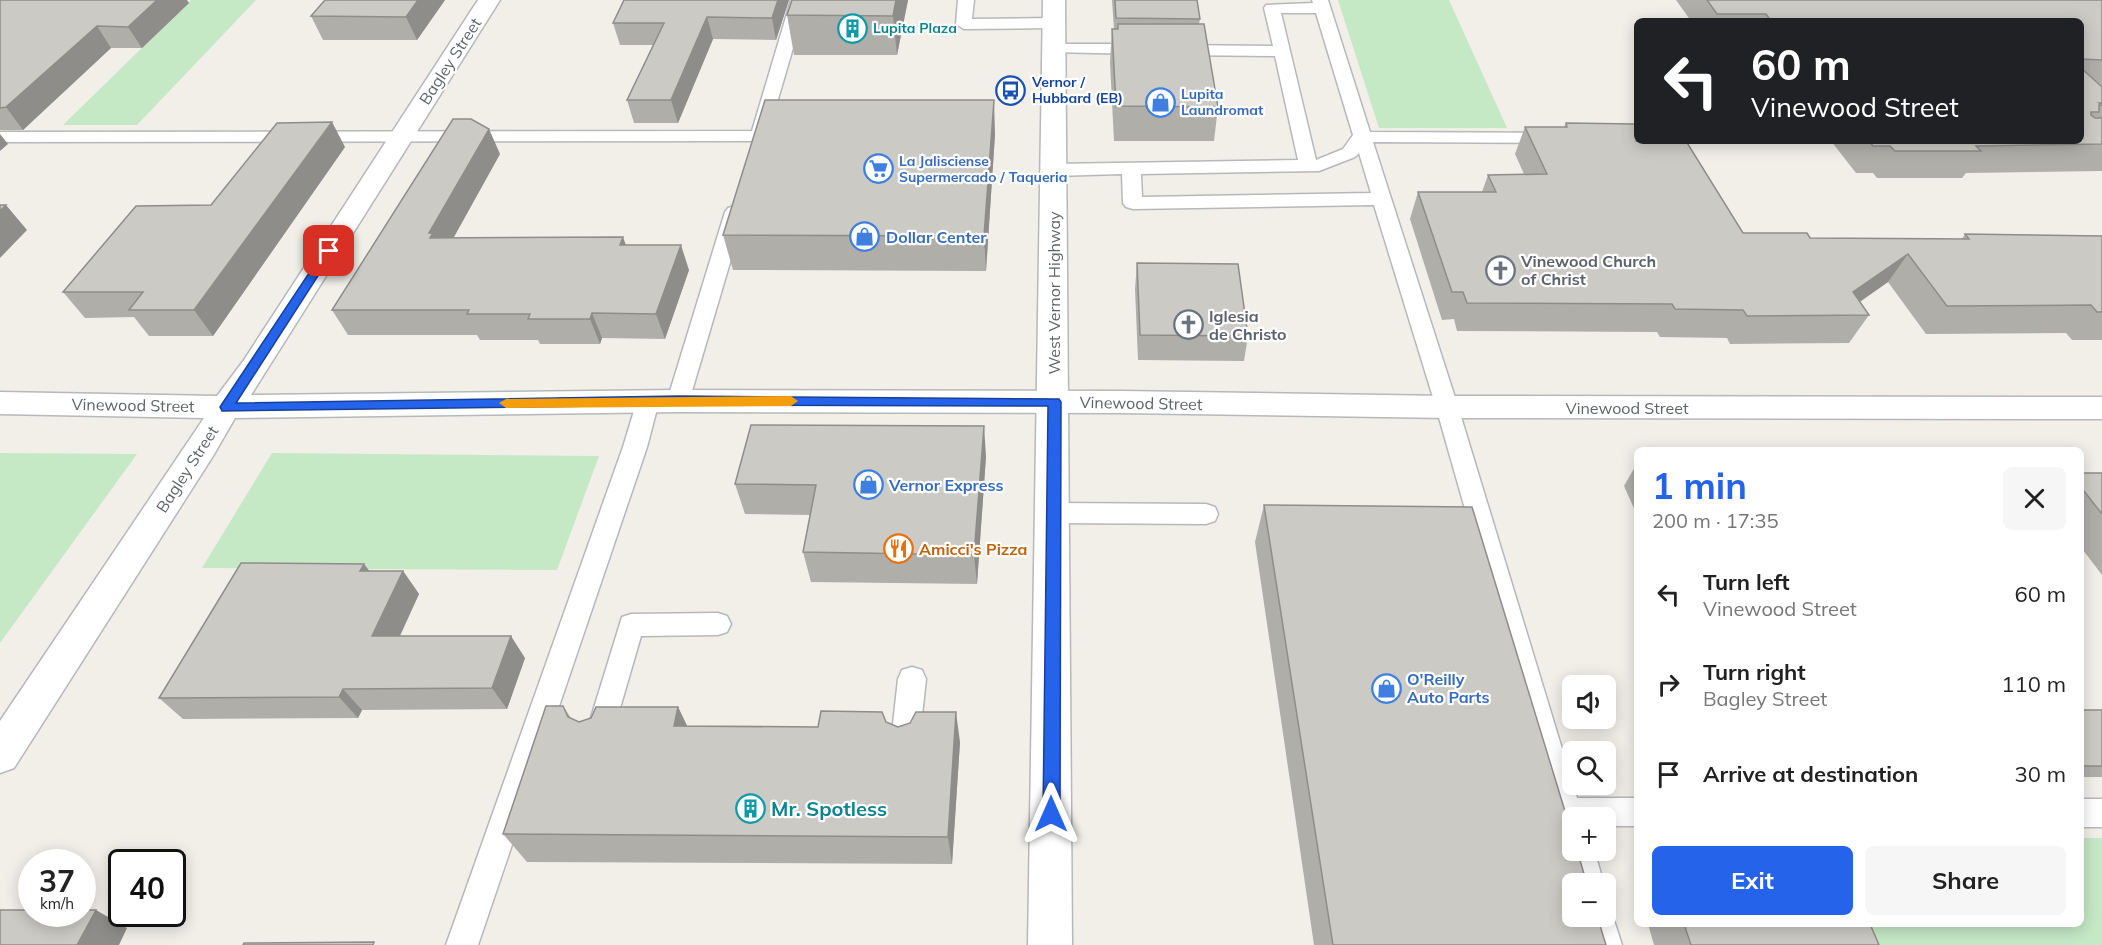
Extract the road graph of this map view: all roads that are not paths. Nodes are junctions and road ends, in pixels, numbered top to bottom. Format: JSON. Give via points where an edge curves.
{"nodes":[{"id":1,"x":489,"y":0,"type":"edge"},
{"id":2,"x":799,"y":0,"type":"edge"},
{"id":3,"x":966,"y":0,"type":"edge"},
{"id":4,"x":1321,"y":4,"type":"edge"},
{"id":5,"x":1054,"y":24,"type":"edge"},
{"id":6,"x":1283,"y":51,"type":"junction"},
{"id":7,"x":402,"y":136,"type":"junction"},
{"id":8,"x":758,"y":136,"type":"junction"},
{"id":9,"x":0,"y":137,"type":"edge"},
{"id":10,"x":1361,"y":137,"type":"junction"},
{"id":11,"x":1565,"y":138,"type":"edge"},
{"id":12,"x":751,"y":158,"type":"edge"},
{"id":13,"x":1308,"y":165,"type":"junction"},
{"id":14,"x":1131,"y":168,"type":"junction"},
{"id":15,"x":1054,"y":170,"type":"junction"},
{"id":16,"x":741,"y":191,"type":"edge"},
{"id":17,"x":1381,"y":199,"type":"junction"},
{"id":18,"x":663,"y":401,"type":"junction"},
{"id":19,"x":1054,"y":402,"type":"junction"},
{"id":20,"x":0,"y":403,"type":"edge"},
{"id":21,"x":226,"y":407,"type":"junction"},
{"id":22,"x":1447,"y":407,"type":"junction"},
{"id":23,"x":2102,"y":408,"type":"edge"},
{"id":24,"x":1053,"y":513,"type":"junction"},
{"id":25,"x":1206,"y":514,"type":"dead end"},
{"id":26,"x":718,"y":624,"type":"dead end"},
{"id":27,"x":912,"y":679,"type":"dead end"},
{"id":28,"x":599,"y":737,"type":"edge"},
{"id":29,"x":905,"y":742,"type":"edge"},
{"id":30,"x":0,"y":755,"type":"edge"},
{"id":31,"x":1565,"y":807,"type":"edge"},
{"id":32,"x":1634,"y":812,"type":"edge"},
{"id":33,"x":2084,"y":813,"type":"edge"},
{"id":34,"x":2102,"y":813,"type":"edge"},
{"id":35,"x":1616,"y":815,"type":"edge"},
{"id":36,"x":1601,"y":927,"type":"edge"},
{"id":37,"x":462,"y":945,"type":"edge"},
{"id":38,"x":1050,"y":945,"type":"edge"},
{"id":39,"x":1606,"y":945,"type":"edge"}],
"edges":[{"from":1,"to":7,"type":"street","name":"Bagley Street"},
{"from":2,"to":8,"type":"lane"},
{"from":3,"to":5,"type":"lane","via":[[964,24]]},
{"from":4,"to":6,"type":"lane","via":[[1272,8]]},
{"from":4,"to":10,"type":"lane"},
{"from":5,"to":6,"type":"lane"},
{"from":5,"to":15,"type":"street","name":"West Vernor Highway"},
{"from":6,"to":13,"type":"lane"},
{"from":7,"to":8,"type":"lane"},
{"from":7,"to":9,"type":"lane"},
{"from":7,"to":21,"type":"street","name":"Bagley Street"},
{"from":8,"to":12,"type":"lane"},
{"from":10,"to":11,"type":"lane"},
{"from":10,"to":13,"type":"lane","via":[[1349,153],[1319,165]]},
{"from":10,"to":17,"type":"lane"},
{"from":13,"to":14,"type":"lane"},
{"from":14,"to":15,"type":"lane"},
{"from":14,"to":17,"type":"lane","via":[[1133,203]]},
{"from":15,"to":19,"type":"street","name":"West Vernor Highway"},
{"from":16,"to":18,"type":"lane"},
{"from":17,"to":22,"type":"lane"},
{"from":18,"to":19,"type":"street","name":"Vinewood Street"},
{"from":18,"to":21,"type":"street","name":"Vinewood Street"},
{"from":18,"to":37,"type":"lane","via":[[635,447]]},
{"from":19,"to":22,"type":"street","name":"Vinewood Street"},
{"from":19,"to":24,"type":"street","name":"West Vernor Highway"},
{"from":20,"to":21,"type":"street","name":"Vinewood Street"},
{"from":21,"to":30,"type":"street","name":"Bagley Street"},
{"from":22,"to":23,"type":"street","name":"Vinewood Street"},
{"from":22,"to":31,"type":"lane"},
{"from":24,"to":25,"type":"lane"},
{"from":24,"to":38,"type":"street","name":"West Vernor Highway"},
{"from":26,"to":28,"type":"lane","via":[[631,625]]},
{"from":27,"to":29,"type":"lane"},
{"from":32,"to":35,"type":"lane"},
{"from":33,"to":34,"type":"lane"},
{"from":36,"to":39,"type":"lane"}]}
